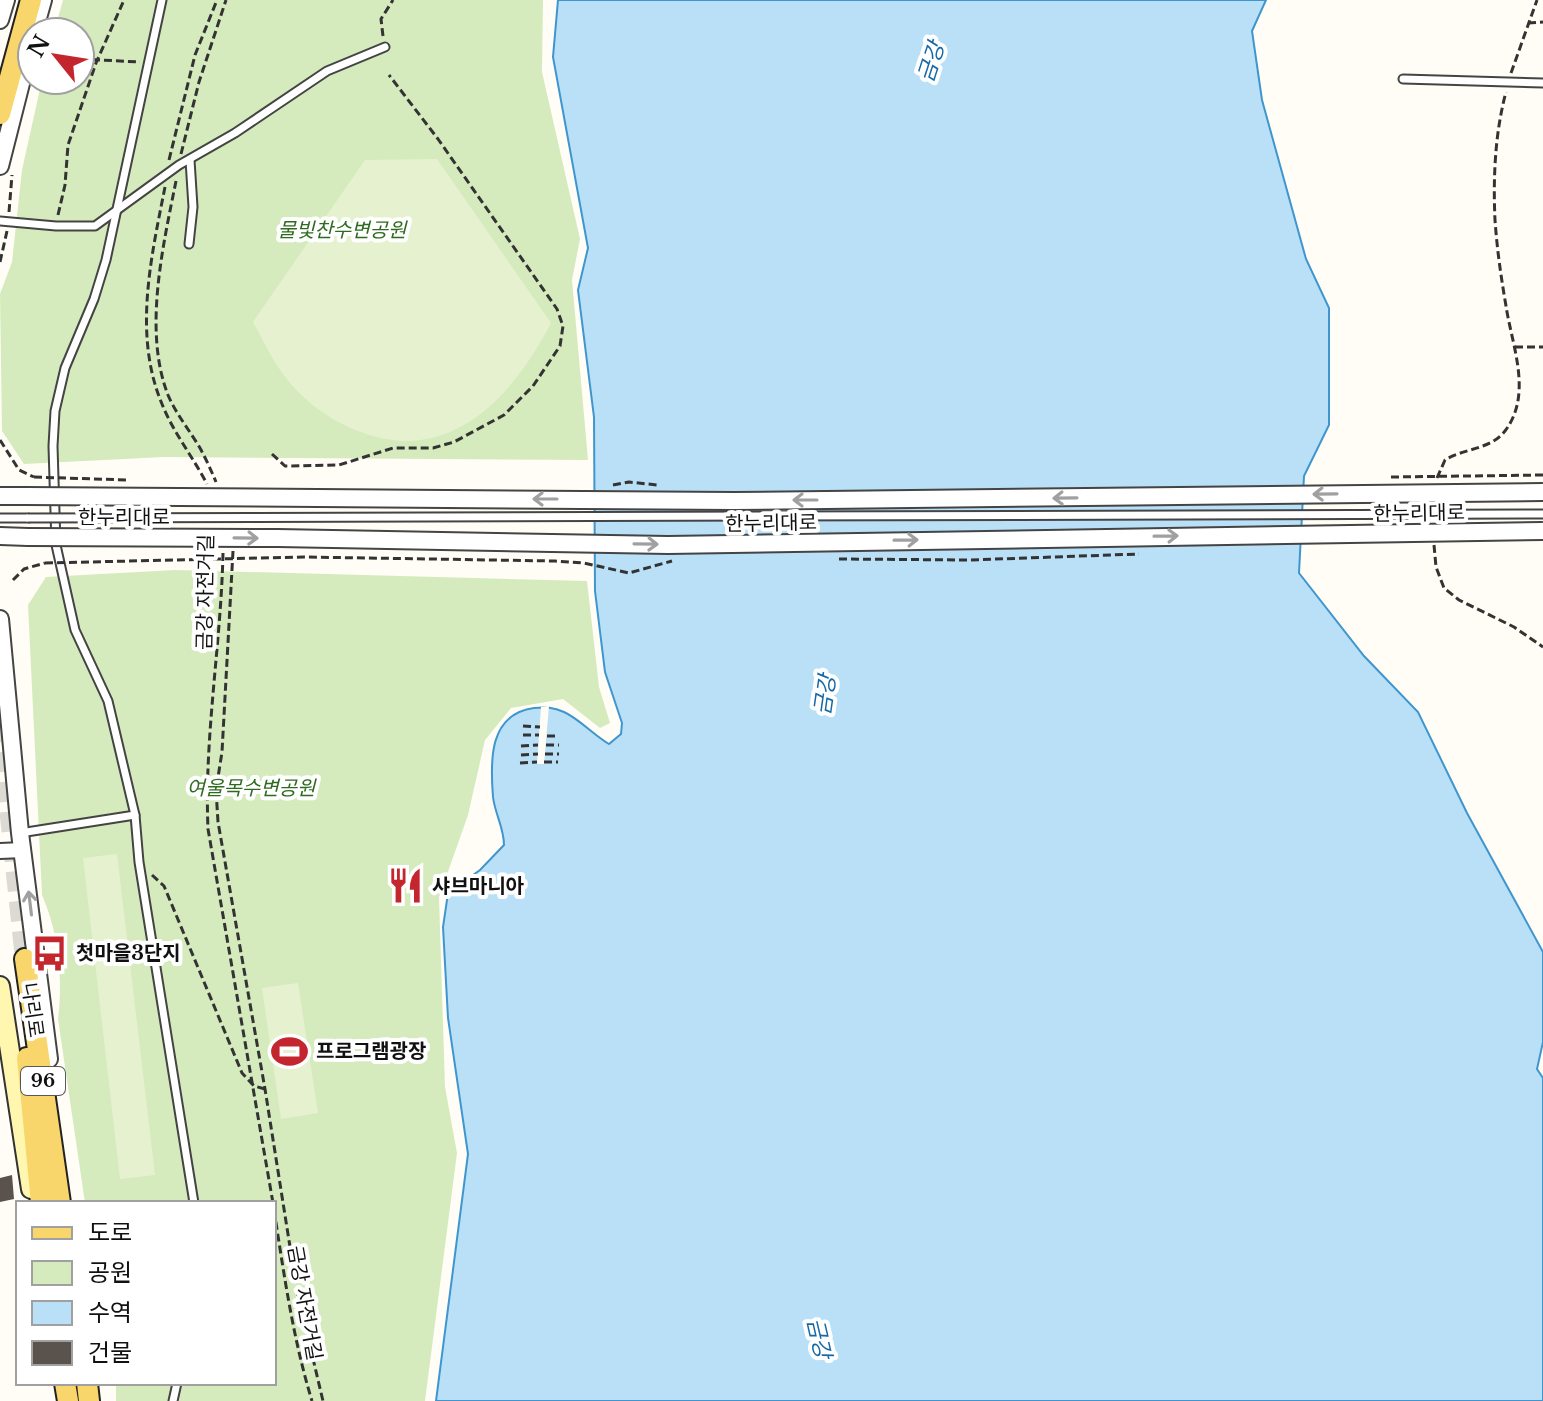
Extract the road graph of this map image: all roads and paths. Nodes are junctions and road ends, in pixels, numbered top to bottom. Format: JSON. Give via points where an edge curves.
{"nodes":[{"id":1,"x":6,"y":0,"type":"edge"},
{"id":2,"x":22,"y":0,"type":"edge"},
{"id":3,"x":31,"y":0,"type":"edge"},
{"id":4,"x":124,"y":0,"type":"edge"},
{"id":5,"x":162,"y":0,"type":"edge"},
{"id":6,"x":217,"y":0,"type":"edge"},
{"id":7,"x":226,"y":0,"type":"edge"},
{"id":8,"x":393,"y":0,"type":"edge"},
{"id":9,"x":1537,"y":0,"type":"edge"},
{"id":10,"x":0,"y":20,"type":"edge"},
{"id":11,"x":1543,"y":22,"type":"edge"},
{"id":12,"x":1528,"y":23,"type":"junction"},
{"id":13,"x":385,"y":47,"type":"joint"},
{"id":14,"x":97,"y":60,"type":"junction"},
{"id":15,"x":149,"y":63,"type":"junction"},
{"id":16,"x":389,"y":75,"type":"dead end"},
{"id":17,"x":0,"y":77,"type":"edge"},
{"id":18,"x":1403,"y":79,"type":"dead end"},
{"id":19,"x":1508,"y":83,"type":"junction"},
{"id":20,"x":1543,"y":83,"type":"edge"},
{"id":21,"x":18,"y":96,"type":"edge"},
{"id":22,"x":0,"y":114,"type":"edge"},
{"id":23,"x":190,"y":160,"type":"junction"},
{"id":24,"x":179,"y":165,"type":"junction"},
{"id":25,"x":0,"y":166,"type":"edge"},
{"id":26,"x":167,"y":175,"type":"junction"},
{"id":27,"x":117,"y":211,"type":"junction"},
{"id":28,"x":0,"y":221,"type":"edge"},
{"id":29,"x":56,"y":226,"type":"junction"},
{"id":30,"x":189,"y":244,"type":"dead end"},
{"id":31,"x":1515,"y":347,"type":"junction"},
{"id":32,"x":1543,"y":347,"type":"edge"},
{"id":33,"x":0,"y":440,"type":"edge"},
{"id":34,"x":0,"y":452,"type":"edge"},
{"id":35,"x":8,"y":452,"type":"junction"},
{"id":36,"x":272,"y":454,"type":"dead end"},
{"id":37,"x":34,"y":477,"type":"dead end"},
{"id":38,"x":220,"y":489,"type":"dead end"},
{"id":39,"x":1436,"y":490,"type":"dead end"},
{"id":40,"x":211,"y":491,"type":"dead end"},
{"id":41,"x":1543,"y":492,"type":"edge"},
{"id":42,"x":0,"y":496,"type":"edge"},
{"id":43,"x":1543,"y":514,"type":"edge"},
{"id":44,"x":0,"y":518,"type":"edge"},
{"id":45,"x":1543,"y":531,"type":"edge"},
{"id":46,"x":1435,"y":534,"type":"dead end"},
{"id":47,"x":0,"y":536,"type":"edge"},
{"id":48,"x":233,"y":546,"type":"dead end"},
{"id":49,"x":223,"y":551,"type":"dead end"},
{"id":50,"x":45,"y":563,"type":"dead end"},
{"id":51,"x":13,"y":580,"type":"dead end"},
{"id":52,"x":0,"y":621,"type":"edge"},
{"id":53,"x":1543,"y":647,"type":"edge"},
{"id":54,"x":523,"y":726,"type":"dead end"},
{"id":55,"x":540,"y":727,"type":"dead end"},
{"id":56,"x":523,"y":735,"type":"dead end"},
{"id":57,"x":539,"y":735,"type":"dead end"},
{"id":58,"x":547,"y":736,"type":"dead end"},
{"id":59,"x":558,"y":736,"type":"dead end"},
{"id":60,"x":538,"y":745,"type":"dead end"},
{"id":61,"x":546,"y":745,"type":"dead end"},
{"id":62,"x":559,"y":745,"type":"dead end"},
{"id":63,"x":521,"y":746,"type":"dead end"},
{"id":64,"x":538,"y":754,"type":"dead end"},
{"id":65,"x":545,"y":754,"type":"dead end"},
{"id":66,"x":559,"y":754,"type":"dead end"},
{"id":67,"x":521,"y":755,"type":"dead end"},
{"id":68,"x":537,"y":762,"type":"dead end"},
{"id":69,"x":544,"y":762,"type":"dead end"},
{"id":70,"x":558,"y":762,"type":"dead end"},
{"id":71,"x":520,"y":763,"type":"dead end"},
{"id":72,"x":135,"y":815,"type":"junction"},
{"id":73,"x":21,"y":841,"type":"junction"},
{"id":74,"x":0,"y":851,"type":"edge"},
{"id":75,"x":139,"y":862,"type":"junction"},
{"id":76,"x":0,"y":986,"type":"edge"},
{"id":77,"x":254,"y":1086,"type":"junction"},
{"id":78,"x":265,"y":1089,"type":"junction"},
{"id":79,"x":33,"y":1201,"type":"edge"},
{"id":80,"x":41,"y":1201,"type":"edge"},
{"id":81,"x":60,"y":1201,"type":"edge"},
{"id":82,"x":67,"y":1201,"type":"edge"},
{"id":83,"x":194,"y":1201,"type":"edge"},
{"id":84,"x":273,"y":1201,"type":"edge"},
{"id":85,"x":276,"y":1222,"type":"edge"},
{"id":86,"x":312,"y":1401,"type":"edge"},
{"id":87,"x":323,"y":1401,"type":"edge"}],
"edges":[{"from":1,"to":10,"type":"street"},
{"from":2,"to":17,"type":"main road"},
{"from":3,"to":22,"type":"main road"},
{"from":4,"to":14,"type":"path"},
{"from":5,"to":15,"type":"lane"},
{"from":6,"to":26,"type":"path","via":[[195,55]]},
{"from":7,"to":24,"type":"path"},
{"from":8,"to":13,"type":"path","via":[[381,19]]},
{"from":9,"to":12,"type":"path"},
{"from":11,"to":12,"type":"path"},
{"from":12,"to":19,"type":"path"},
{"from":13,"to":23,"type":"lane","via":[[327,71]]},
{"from":14,"to":15,"type":"path"},
{"from":14,"to":29,"type":"path","via":[[68,145]]},
{"from":15,"to":27,"type":"lane"},
{"from":16,"to":36,"type":"path","via":[[557,309],[563,326],[560,346],[533,386],[504,415],[454,442],[393,448],[339,465],[285,466]]},
{"from":18,"to":19,"type":"lane"},
{"from":19,"to":20,"type":"lane"},
{"from":19,"to":31,"type":"path","via":[[1494,193],[1499,260]]},
{"from":21,"to":25,"type":"street"},
{"from":23,"to":24,"type":"lane"},
{"from":23,"to":30,"type":"lane"},
{"from":24,"to":26,"type":"lane"},
{"from":24,"to":38,"type":"path","via":[[157,294],[160,369],[169,396]]},
{"from":26,"to":27,"type":"lane"},
{"from":26,"to":40,"type":"path","via":[[149,266],[148,349],[163,407]]},
{"from":27,"to":29,"type":"lane","via":[[95,226]]},
{"from":27,"to":72,"type":"lane","via":[[94,299],[65,368],[53,446],[56,545],[71,616],[108,701]]},
{"from":28,"to":29,"type":"lane"},
{"from":31,"to":32,"type":"path"},
{"from":31,"to":39,"type":"path","via":[[1518,397],[1511,421],[1496,439],[1445,460]]},
{"from":33,"to":35,"type":"path"},
{"from":34,"to":35,"type":"path"},
{"from":35,"to":37,"type":"path","via":[[19,470]]},
{"from":41,"to":42,"type":"street","name":"한누리대로","one_way":true,"bridge":true,"via":[[749,501]]},
{"from":43,"to":44,"type":"lane","bridge":true},
{"from":47,"to":45,"type":"street","name":"한누리대로","one_way":true,"bridge":true,"via":[[668,545]]},
{"from":46,"to":53,"type":"path","via":[[1436,567],[1444,588]]},
{"from":48,"to":78,"type":"path","via":[[216,790]]},
{"from":49,"to":77,"type":"path","name":"금강 자전거길","via":[[206,783],[208,829]]},
{"from":50,"to":51,"type":"path","via":[[24,569]]},
{"from":52,"to":73,"type":"street"},
{"from":54,"to":55,"type":"path"},
{"from":56,"to":57,"type":"path"},
{"from":58,"to":59,"type":"path"},
{"from":60,"to":63,"type":"path"},
{"from":61,"to":62,"type":"path"},
{"from":64,"to":67,"type":"path"},
{"from":65,"to":66,"type":"path"},
{"from":68,"to":71,"type":"path"},
{"from":69,"to":70,"type":"path"},
{"from":72,"to":73,"type":"lane"},
{"from":72,"to":75,"type":"lane"},
{"from":73,"to":74,"type":"street"},
{"from":82,"to":73,"type":"street","one_way":true},
{"from":75,"to":77,"type":"path","via":[[164,886],[242,1073]]},
{"from":75,"to":83,"type":"lane"},
{"from":76,"to":79,"type":"main road"},
{"from":77,"to":78,"type":"path"},
{"from":77,"to":84,"type":"path","name":"금강 자전거길"},
{"from":78,"to":87,"type":"path","via":[[297,1291]]},
{"from":80,"to":81,"type":"main road","name":"나리로","number":"96","via":[[21,959]]},
{"from":85,"to":86,"type":"path","name":"금강 자전거길"}]}
